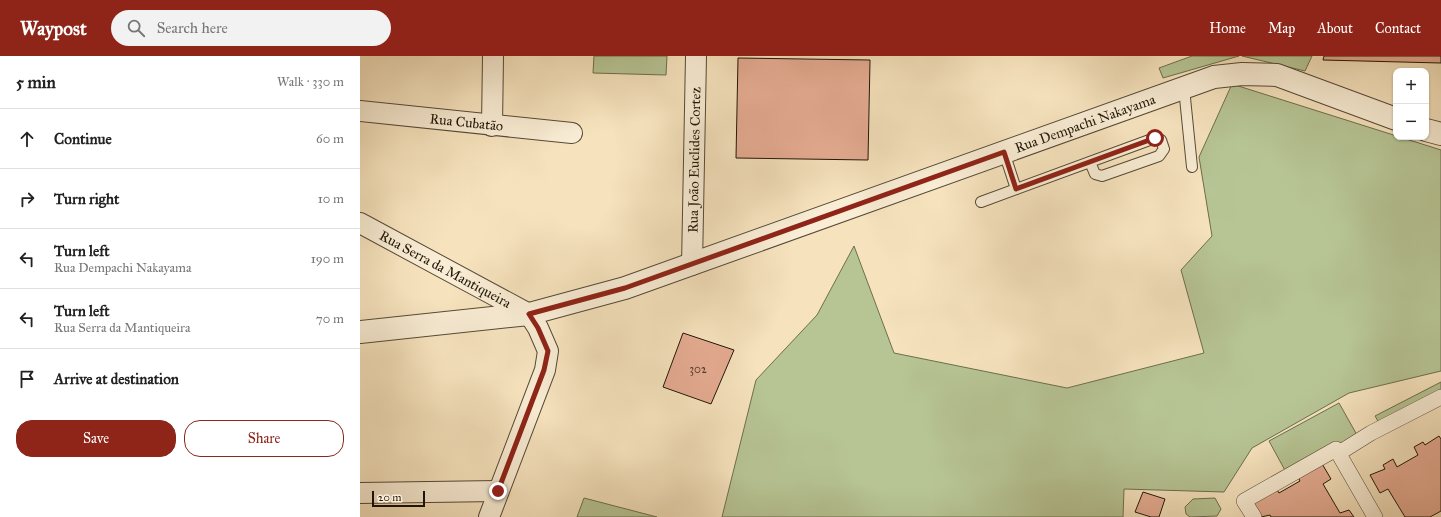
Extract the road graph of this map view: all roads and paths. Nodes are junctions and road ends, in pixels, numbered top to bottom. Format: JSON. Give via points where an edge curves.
{"nodes":[{"id":1,"x":493,"y":56,"type":"edge"},
{"id":2,"x":696,"y":56,"type":"edge"},
{"id":3,"x":1184,"y":88,"type":"junction"},
{"id":4,"x":360,"y":110,"type":"edge"},
{"id":5,"x":1393,"y":117,"type":"edge"},
{"id":6,"x":492,"y":126,"type":"junction"},
{"id":7,"x":1429,"y":131,"type":"edge"},
{"id":8,"x":572,"y":133,"type":"dead end"},
{"id":9,"x":1441,"y":134,"type":"edge"},
{"id":10,"x":1004,"y":152,"type":"junction"},
{"id":11,"x":1090,"y":162,"type":"junction"},
{"id":12,"x":1192,"y":167,"type":"dead end"},
{"id":13,"x":1016,"y":189,"type":"junction"},
{"id":14,"x":981,"y":202,"type":"dead end"},
{"id":15,"x":360,"y":223,"type":"edge"},
{"id":16,"x":692,"y":265,"type":"junction"},
{"id":17,"x":529,"y":314,"type":"junction"},
{"id":18,"x":360,"y":332,"type":"edge"},
{"id":19,"x":1441,"y":397,"type":"edge"},
{"id":20,"x":1339,"y":453,"type":"junction"},
{"id":21,"x":498,"y":491,"type":"junction"},
{"id":22,"x":360,"y":493,"type":"edge"},
{"id":23,"x":489,"y":517,"type":"edge"},
{"id":24,"x":1254,"y":517,"type":"edge"},
{"id":25,"x":1375,"y":517,"type":"edge"}],
"edges":[{"from":1,"to":6,"type":"street"},
{"from":2,"to":16,"type":"street","name":"Rua João Euclides Cortez"},
{"from":3,"to":5,"type":"street","name":"Rua Dempachi Nakayama","via":[[1221,76],[1277,75]]},
{"from":3,"to":10,"type":"street","name":"Rua Dempachi Nakayama"},
{"from":3,"to":12,"type":"lane"},
{"from":4,"to":6,"type":"street","name":"Rua Cubatão"},
{"from":6,"to":8,"type":"street","name":"Rua Cubatão"},
{"from":7,"to":9,"type":"street"},
{"from":10,"to":13,"type":"lane"},
{"from":10,"to":16,"type":"street","name":"Rua Dempachi Nakayama"},
{"from":11,"to":11,"type":"lane","via":[[1155,138],[1161,140],[1164,149],[1159,156],[1102,176],[1095,174]]},
{"from":11,"to":13,"type":"lane"},
{"from":13,"to":14,"type":"lane"},
{"from":15,"to":17,"type":"street","name":"Rua Serra da Mantiqueira"},
{"from":16,"to":17,"type":"street","name":"Rua Dempachi Nakayama","via":[[625,288]]},
{"from":17,"to":18,"type":"street","name":"Rua Dempachi Nakayama"},
{"from":17,"to":21,"type":"street","via":[[548,351],[544,370]]},
{"from":19,"to":20,"type":"street","via":[[1371,433]]},
{"from":20,"to":24,"type":"street","via":[[1336,449],[1244,501]]},
{"from":20,"to":25,"type":"street"},
{"from":21,"to":22,"type":"street"},
{"from":21,"to":23,"type":"street"}]}
